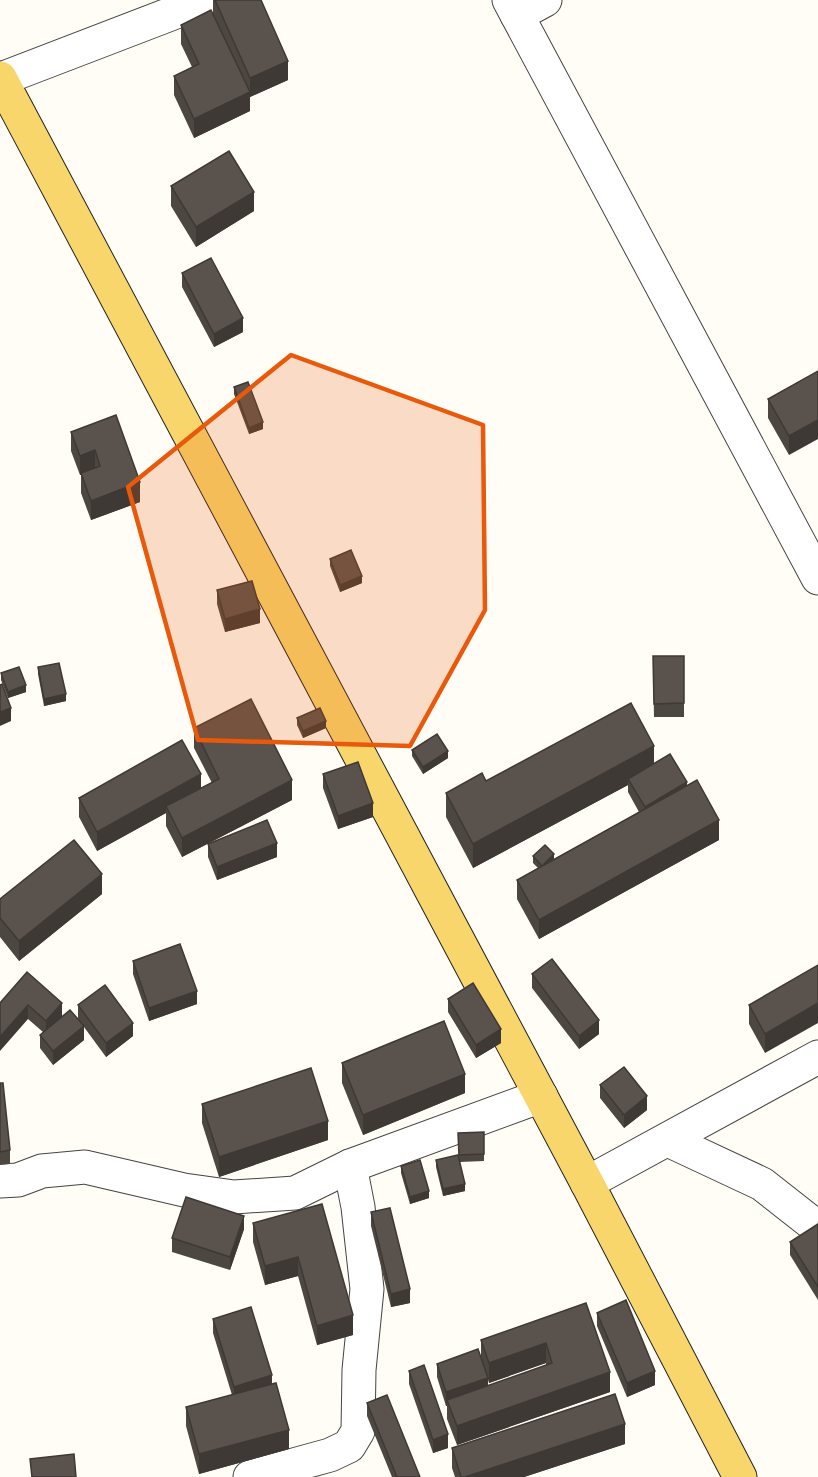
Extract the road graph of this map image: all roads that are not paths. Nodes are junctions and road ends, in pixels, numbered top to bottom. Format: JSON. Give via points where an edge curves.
{"nodes":[{"id":1,"x":207,"y":0,"type":"edge"},
{"id":2,"x":545,"y":0,"type":"edge"},
{"id":3,"x":513,"y":7,"type":"edge"},
{"id":4,"x":0,"y":78,"type":"edge"},
{"id":5,"x":808,"y":534,"type":"edge"},
{"id":6,"x":818,"y":578,"type":"edge"},
{"id":7,"x":818,"y":1057,"type":"edge"},
{"id":8,"x":541,"y":1096,"type":"junction"},
{"id":9,"x":668,"y":1140,"type":"junction"},
{"id":10,"x":350,"y":1166,"type":"junction"},
{"id":11,"x":0,"y":1180,"type":"edge"},
{"id":12,"x":587,"y":1183,"type":"junction"},
{"id":13,"x":818,"y":1228,"type":"edge"},
{"id":14,"x":250,"y":1477,"type":"edge"},
{"id":15,"x":740,"y":1477,"type":"edge"}],
"edges":[{"from":1,"to":4,"type":"street"},
{"from":2,"to":3,"type":"street"},
{"from":3,"to":5,"type":"street"},
{"from":4,"to":8,"type":"main road"},
{"from":5,"to":6,"type":"street"},
{"from":7,"to":9,"type":"street"},
{"from":8,"to":10,"type":"street"},
{"from":8,"to":12,"type":"main road"},
{"from":9,"to":12,"type":"street"},
{"from":9,"to":13,"type":"street","via":[[762,1184]]},
{"from":10,"to":11,"type":"street","via":[[295,1193],[234,1197],[184,1190],[85,1167]]},
{"from":10,"to":14,"type":"street","via":[[367,1289],[358,1431],[349,1446],[330,1455]]},
{"from":12,"to":15,"type":"main road"}]}
